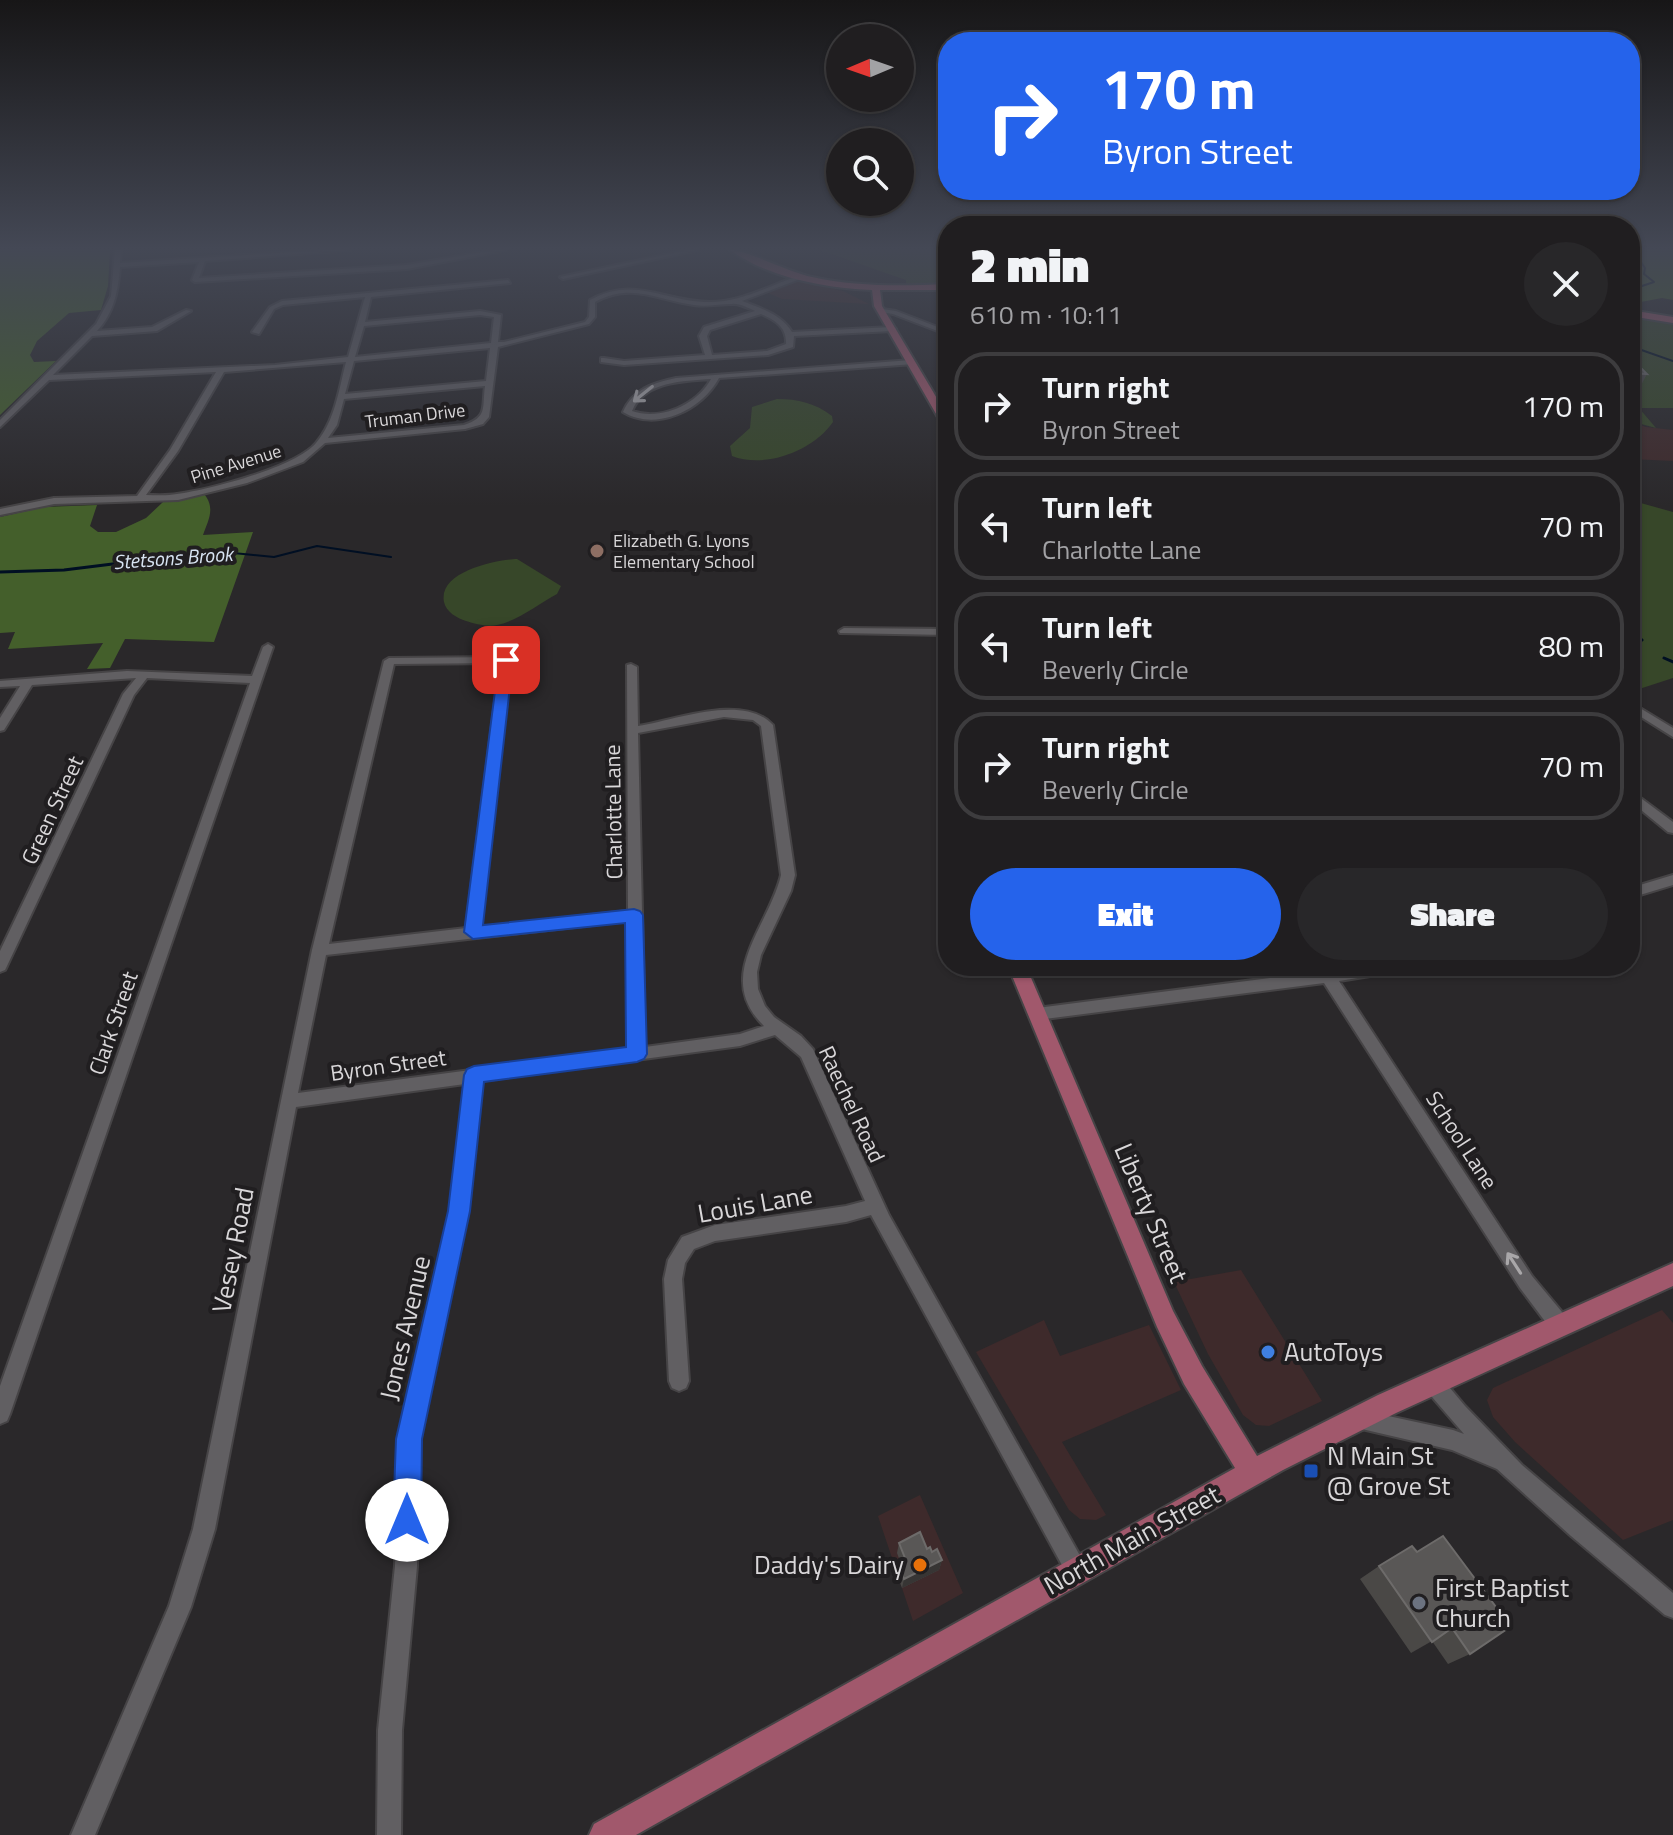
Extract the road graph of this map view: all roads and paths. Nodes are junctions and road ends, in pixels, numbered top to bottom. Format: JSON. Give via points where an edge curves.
{"nodes":[{"id":1,"x":90,"y":336,"type":"edge"},
{"id":2,"x":358,"y":336,"type":"edge"},
{"id":3,"x":496,"y":336,"type":"edge"},
{"id":4,"x":541,"y":336,"type":"edge"},
{"id":5,"x":706,"y":336,"type":"edge"},
{"id":6,"x":790,"y":336,"type":"edge"},
{"id":7,"x":896,"y":336,"type":"edge"},
{"id":8,"x":494,"y":345,"type":"junction"},
{"id":9,"x":709,"y":357,"type":"junction"},
{"id":10,"x":351,"y":359,"type":"junction"},
{"id":11,"x":604,"y":360,"type":"dead end"},
{"id":12,"x":911,"y":362,"type":"junction"},
{"id":13,"x":221,"y":370,"type":"junction"},
{"id":14,"x":717,"y":376,"type":"junction"},
{"id":15,"x":48,"y":378,"type":"junction"},
{"id":16,"x":488,"y":383,"type":"junction"},
{"id":17,"x":341,"y":397,"type":"junction"},
{"id":18,"x":938,"y":409,"type":"edge"},
{"id":19,"x":0,"y":425,"type":"edge"},
{"id":20,"x":323,"y":441,"type":"junction"},
{"id":21,"x":138,"y":500,"type":"junction"},
{"id":22,"x":0,"y":512,"type":"edge"},
{"id":23,"x":844,"y":631,"type":"dead end"},
{"id":24,"x":938,"y":632,"type":"edge"},
{"id":25,"x":268,"y":647,"type":"dead end"},
{"id":26,"x":631,"y":667,"type":"dead end"},
{"id":27,"x":144,"y":675,"type":"junction"},
{"id":28,"x":256,"y":680,"type":"junction"},
{"id":29,"x":28,"y":682,"type":"junction"},
{"id":30,"x":0,"y":684,"type":"edge"},
{"id":31,"x":1640,"y":712,"type":"edge"},
{"id":32,"x":0,"y":727,"type":"edge"},
{"id":33,"x":632,"y":730,"type":"junction"},
{"id":34,"x":1673,"y":733,"type":"edge"},
{"id":35,"x":1640,"y":802,"type":"edge"},
{"id":36,"x":1673,"y":829,"type":"edge"},
{"id":37,"x":1673,"y":880,"type":"edge"},
{"id":38,"x":1640,"y":890,"type":"edge"},
{"id":39,"x":634,"y":915,"type":"junction"},
{"id":40,"x":473,"y":932,"type":"junction"},
{"id":41,"x":319,"y":950,"type":"junction"},
{"id":42,"x":0,"y":966,"type":"edge"},
{"id":43,"x":1021,"y":976,"type":"edge"},
{"id":44,"x":1334,"y":976,"type":"edge"},
{"id":45,"x":1328,"y":977,"type":"junction"},
{"id":46,"x":1037,"y":1014,"type":"junction"},
{"id":47,"x":777,"y":1028,"type":"junction"},
{"id":48,"x":637,"y":1054,"type":"junction"},
{"id":49,"x":474,"y":1075,"type":"junction"},
{"id":50,"x":288,"y":1101,"type":"junction"},
{"id":51,"x":875,"y":1206,"type":"junction"},
{"id":52,"x":1673,"y":1275,"type":"edge"},
{"id":53,"x":1560,"y":1325,"type":"junction"},
{"id":54,"x":679,"y":1381,"type":"dead end"},
{"id":55,"x":1433,"y":1383,"type":"junction"},
{"id":56,"x":0,"y":1414,"type":"edge"},
{"id":57,"x":1356,"y":1419,"type":"junction"},
{"id":58,"x":1517,"y":1470,"type":"junction"},
{"id":59,"x":1253,"y":1473,"type":"junction"},
{"id":60,"x":1077,"y":1570,"type":"junction"},
{"id":61,"x":1673,"y":1607,"type":"edge"},
{"id":62,"x":83,"y":1835,"type":"edge"},
{"id":63,"x":389,"y":1835,"type":"edge"},
{"id":64,"x":605,"y":1835,"type":"edge"}],
"edges":[{"from":1,"to":15,"type":"street"},
{"from":2,"to":10,"type":"street"},
{"from":3,"to":8,"type":"street","name":"Truman Drive"},
{"from":4,"to":8,"type":"street"},
{"from":5,"to":9,"type":"street"},
{"from":6,"to":9,"type":"street","via":[[790,345],[778,351]]},
{"from":7,"to":12,"type":"main road"},
{"from":8,"to":10,"type":"street"},
{"from":8,"to":16,"type":"street","name":"Truman Drive"},
{"from":9,"to":11,"type":"street"},
{"from":10,"to":13,"type":"street"},
{"from":10,"to":17,"type":"street"},
{"from":12,"to":14,"type":"street"},
{"from":12,"to":18,"type":"main road"},
{"from":13,"to":15,"type":"street"},
{"from":13,"to":21,"type":"street","via":[[172,455]]},
{"from":14,"to":14,"type":"street","one_way":true,"via":[[659,382],[627,412],[649,417],[681,410]]},
{"from":15,"to":19,"type":"street"},
{"from":16,"to":17,"type":"street"},
{"from":16,"to":20,"type":"street","name":"Truman Drive","via":[[485,417],[473,425]]},
{"from":17,"to":20,"type":"street"},
{"from":20,"to":21,"type":"street","name":"Pine Avenue","via":[[294,463],[244,481],[178,497]]},
{"from":21,"to":22,"type":"street","name":"Pine Avenue","via":[[54,501]]},
{"from":23,"to":24,"type":"street"},
{"from":25,"to":28,"type":"street","name":"Clark Street"},
{"from":26,"to":33,"type":"street","name":"Charlotte Lane"},
{"from":27,"to":28,"type":"street"},
{"from":27,"to":29,"type":"street"},
{"from":27,"to":42,"type":"street","name":"Green Street","via":[[129,694]]},
{"from":28,"to":56,"type":"street","name":"Clark Street"},
{"from":29,"to":30,"type":"street"},
{"from":29,"to":32,"type":"street"},
{"from":31,"to":34,"type":"street"},
{"from":33,"to":39,"type":"street","name":"Charlotte Lane"},
{"from":33,"to":47,"type":"street","name":"Raechel Road","via":[[733,712],[758,716],[767,725],[788,875],[756,944],[751,984],[758,1008]]},
{"from":35,"to":36,"type":"street"},
{"from":37,"to":38,"type":"street"},
{"from":39,"to":40,"type":"street"},
{"from":39,"to":48,"type":"street","name":"Charlotte Lane"},
{"from":40,"to":41,"type":"street"},
{"from":40,"to":41,"type":"street","name":"Vesey Road","via":[[506,660],[389,661]]},
{"from":41,"to":50,"type":"street","name":"Vesey Road"},
{"from":43,"to":46,"type":"main road","name":"Liberty Street"},
{"from":44,"to":45,"type":"street"},
{"from":45,"to":46,"type":"street"},
{"from":53,"to":45,"type":"street","name":"School Lane","one_way":true,"via":[[1532,1292]]},
{"from":46,"to":59,"type":"main road","name":"Liberty Street","via":[[1170,1329]]},
{"from":47,"to":48,"type":"street","name":"Byron Street","via":[[740,1040]]},
{"from":47,"to":51,"type":"street","name":"Raechel Road","via":[[807,1053]]},
{"from":48,"to":49,"type":"street","name":"Byron Street"},
{"from":49,"to":50,"type":"street","name":"Byron Street"},
{"from":49,"to":63,"type":"street","name":"Jones Avenue","via":[[459,1211],[409,1439],[406,1566],[390,1730]]},
{"from":50,"to":62,"type":"street","name":"Vesey Road","via":[[197,1555]]},
{"from":51,"to":54,"type":"street","name":"Louis Lane","via":[[715,1233],[688,1243],[673,1279]]},
{"from":51,"to":60,"type":"street","name":"Raechel Road"},
{"from":52,"to":53,"type":"main road","name":"North Main Street"},
{"from":53,"to":55,"type":"main road","name":"North Main Street"},
{"from":55,"to":57,"type":"main road","name":"North Main Street"},
{"from":55,"to":58,"type":"street"},
{"from":57,"to":58,"type":"street","via":[[1453,1440]]},
{"from":57,"to":59,"type":"main road","name":"North Main Street"},
{"from":58,"to":61,"type":"street"},
{"from":59,"to":60,"type":"main road","name":"North Main Street"},
{"from":60,"to":64,"type":"main road","name":"North Main Street"}]}
